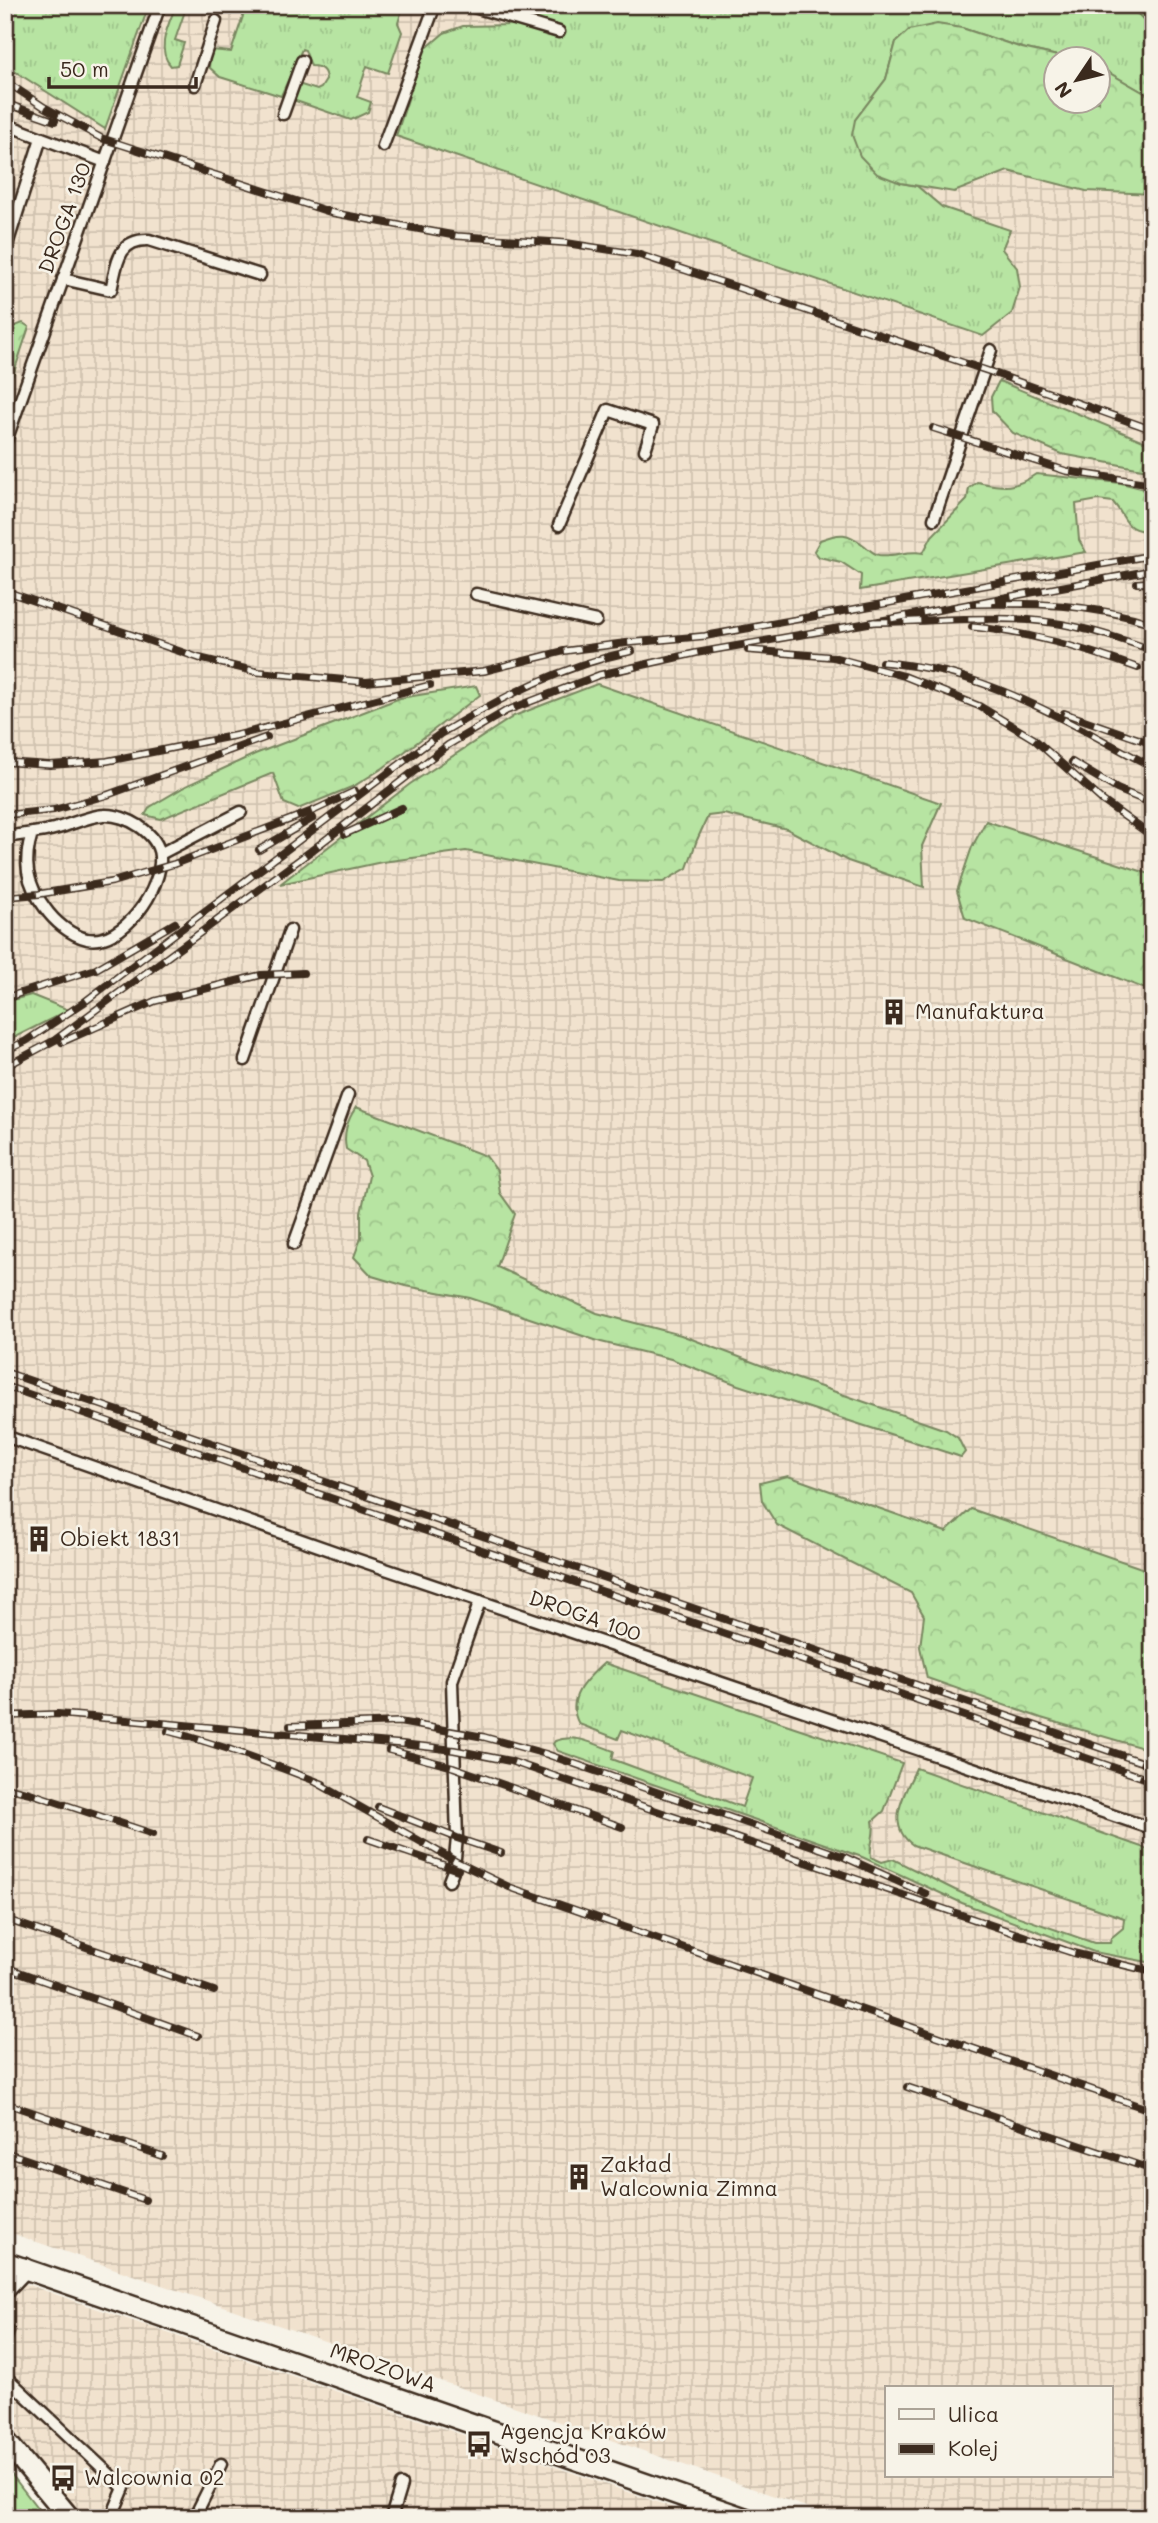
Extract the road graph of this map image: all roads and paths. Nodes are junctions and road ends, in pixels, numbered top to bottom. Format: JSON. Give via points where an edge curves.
{"nodes":[{"id":1,"x":160,"y":5,"type":"edge"},
{"id":2,"x":435,"y":5,"type":"edge"},
{"id":3,"x":467,"y":5,"type":"edge"},
{"id":4,"x":216,"y":20,"type":"dead end"},
{"id":5,"x":559,"y":32,"type":"dead end"},
{"id":6,"x":302,"y":61,"type":"dead end"},
{"id":7,"x":195,"y":85,"type":"dead end"},
{"id":8,"x":284,"y":114,"type":"dead end"},
{"id":9,"x":5,"y":124,"type":"edge"},
{"id":10,"x":41,"y":138,"type":"junction"},
{"id":11,"x":383,"y":146,"type":"dead end"},
{"id":12,"x":105,"y":162,"type":"junction"},
{"id":13,"x":5,"y":251,"type":"edge"},
{"id":14,"x":260,"y":275,"type":"dead end"},
{"id":15,"x":64,"y":279,"type":"junction"},
{"id":16,"x":991,"y":350,"type":"dead end"},
{"id":17,"x":5,"y":444,"type":"edge"},
{"id":18,"x":645,"y":450,"type":"dead end"},
{"id":19,"x":934,"y":519,"type":"dead end"},
{"id":20,"x":559,"y":525,"type":"dead end"},
{"id":21,"x":476,"y":594,"type":"dead end"},
{"id":22,"x":596,"y":621,"type":"dead end"},
{"id":23,"x":241,"y":812,"type":"dead end"},
{"id":24,"x":32,"y":833,"type":"junction"},
{"id":25,"x":5,"y":837,"type":"edge"},
{"id":26,"x":160,"y":854,"type":"junction"},
{"id":27,"x":290,"y":930,"type":"dead end"},
{"id":28,"x":245,"y":1060,"type":"dead end"},
{"id":29,"x":348,"y":1096,"type":"dead end"},
{"id":30,"x":294,"y":1244,"type":"dead end"},
{"id":31,"x":5,"y":1436,"type":"edge"},
{"id":32,"x":480,"y":1601,"type":"junction"},
{"id":33,"x":1153,"y":1829,"type":"edge"},
{"id":34,"x":449,"y":1881,"type":"dead end"},
{"id":35,"x":15,"y":2265,"type":"edge"},
{"id":36,"x":5,"y":2288,"type":"edge"},
{"id":37,"x":5,"y":2376,"type":"edge"},
{"id":38,"x":5,"y":2440,"type":"edge"},
{"id":39,"x":221,"y":2464,"type":"dead end"},
{"id":40,"x":401,"y":2485,"type":"dead end"},
{"id":41,"x":70,"y":2518,"type":"edge"},
{"id":42,"x":114,"y":2518,"type":"edge"},
{"id":43,"x":194,"y":2518,"type":"edge"},
{"id":44,"x":391,"y":2518,"type":"edge"},
{"id":45,"x":745,"y":2518,"type":"edge"}],
"edges":[{"from":1,"to":12,"type":"lane","name":"DROGA 130"},
{"from":2,"to":11,"type":"lane"},
{"from":3,"to":5,"type":"lane"},
{"from":4,"to":7,"type":"lane"},
{"from":6,"to":8,"type":"lane"},
{"from":9,"to":10,"type":"lane"},
{"from":10,"to":12,"type":"lane"},
{"from":10,"to":13,"type":"lane"},
{"from":12,"to":15,"type":"lane","name":"DROGA 130"},
{"from":14,"to":15,"type":"lane","via":[[138,240],[129,243],[118,260],[111,290]]},
{"from":15,"to":17,"type":"lane","name":"DROGA 130"},
{"from":16,"to":19,"type":"lane"},
{"from":18,"to":20,"type":"lane","via":[[653,425],[608,410]]},
{"from":21,"to":22,"type":"lane"},
{"from":23,"to":26,"type":"lane"},
{"from":24,"to":25,"type":"lane"},
{"from":24,"to":26,"type":"lane","via":[[104,815],[119,817],[152,837]]},
{"from":24,"to":26,"type":"lane","via":[[26,854],[34,894],[68,930],[88,939],[110,936],[144,906],[159,872]]},
{"from":27,"to":28,"type":"lane"},
{"from":29,"to":30,"type":"lane"},
{"from":31,"to":32,"type":"lane","name":"DROGA 100"},
{"from":32,"to":33,"type":"lane","name":"DROGA 100"},
{"from":32,"to":34,"type":"lane","via":[[452,1681],[457,1838]]},
{"from":35,"to":36,"type":"street"},
{"from":35,"to":45,"type":"street","name":"MROZOWA"},
{"from":37,"to":42,"type":"lane","via":[[124,2488]]},
{"from":38,"to":41,"type":"street"},
{"from":39,"to":43,"type":"lane"},
{"from":40,"to":44,"type":"lane"}]}
